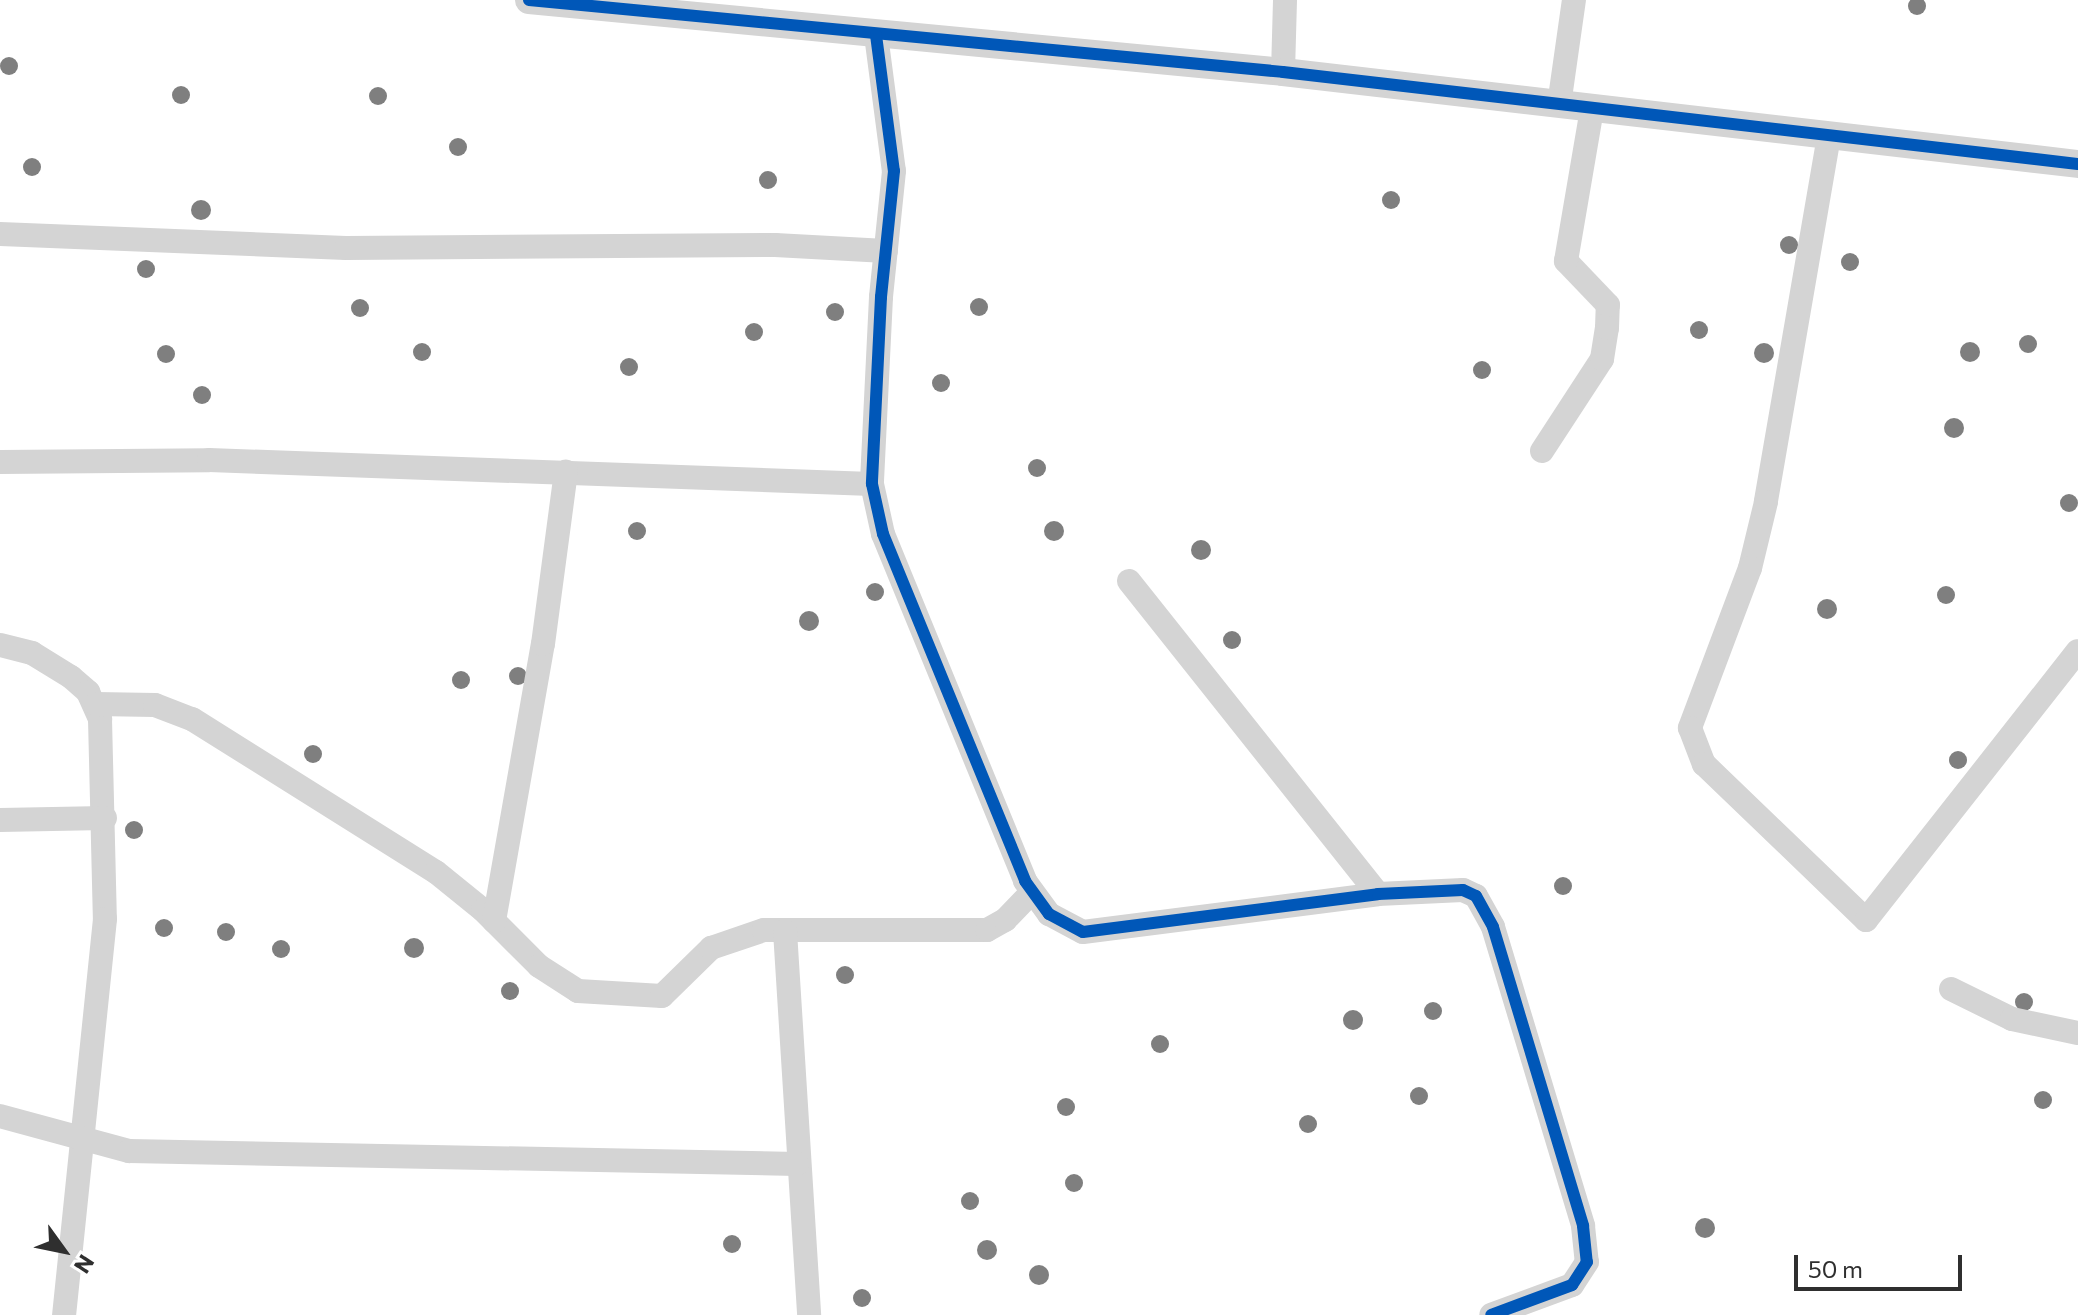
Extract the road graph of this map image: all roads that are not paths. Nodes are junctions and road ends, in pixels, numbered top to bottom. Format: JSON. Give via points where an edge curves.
{"nodes":[{"id":1,"x":529,"y":0,"type":"edge"},
{"id":2,"x":1285,"y":0,"type":"edge"},
{"id":3,"x":1574,"y":0,"type":"edge"},
{"id":4,"x":876,"y":35,"type":"junction"},
{"id":5,"x":1283,"y":72,"type":"junction"},
{"id":6,"x":1559,"y":105,"type":"junction"},
{"id":7,"x":1592,"y":109,"type":"junction"},
{"id":8,"x":1829,"y":136,"type":"junction"},
{"id":9,"x":2078,"y":164,"type":"edge"},
{"id":10,"x":0,"y":234,"type":"edge"},
{"id":11,"x":886,"y":251,"type":"junction"},
{"id":12,"x":1542,"y":451,"type":"dead end"},
{"id":13,"x":0,"y":462,"type":"edge"},
{"id":14,"x":566,"y":472,"type":"junction"},
{"id":15,"x":872,"y":484,"type":"junction"},
{"id":16,"x":1129,"y":581,"type":"dead end"},
{"id":17,"x":0,"y":645,"type":"edge"},
{"id":18,"x":2078,"y":651,"type":"edge"},
{"id":19,"x":96,"y":704,"type":"junction"},
{"id":20,"x":105,"y":818,"type":"junction"},
{"id":21,"x":0,"y":820,"type":"edge"},
{"id":22,"x":1032,"y":892,"type":"junction"},
{"id":23,"x":1378,"y":894,"type":"junction"},
{"id":24,"x":494,"y":921,"type":"junction"},
{"id":25,"x":785,"y":931,"type":"junction"},
{"id":26,"x":1951,"y":989,"type":"dead end"},
{"id":27,"x":2078,"y":1033,"type":"edge"},
{"id":28,"x":0,"y":1116,"type":"edge"},
{"id":29,"x":84,"y":1138,"type":"junction"},
{"id":30,"x":797,"y":1164,"type":"junction"},
{"id":31,"x":64,"y":1315,"type":"edge"},
{"id":32,"x":809,"y":1315,"type":"edge"},
{"id":33,"x":1491,"y":1315,"type":"edge"}],
"edges":[{"from":1,"to":4,"type":"street"},
{"from":2,"to":5,"type":"street"},
{"from":3,"to":6,"type":"street"},
{"from":4,"to":5,"type":"street"},
{"from":4,"to":11,"type":"street","via":[[893,155]]},
{"from":5,"to":6,"type":"street"},
{"from":6,"to":7,"type":"street"},
{"from":7,"to":8,"type":"street"},
{"from":7,"to":12,"type":"street","via":[[1566,261],[1608,305],[1607,328],[1602,359]]},
{"from":8,"to":9,"type":"street"},
{"from":8,"to":18,"type":"street","via":[[1763,515],[1750,568],[1690,728],[1704,764],[1866,920]]},
{"from":10,"to":11,"type":"street","via":[[346,248],[775,245]]},
{"from":11,"to":15,"type":"street"},
{"from":13,"to":14,"type":"street","via":[[209,460]]},
{"from":14,"to":15,"type":"street"},
{"from":14,"to":24,"type":"street","via":[[543,644]]},
{"from":15,"to":22,"type":"street","via":[[883,534]]},
{"from":16,"to":23,"type":"street"},
{"from":17,"to":19,"type":"street","via":[[57,667]]},
{"from":19,"to":20,"type":"street"},
{"from":19,"to":24,"type":"street","via":[[155,705],[192,719],[436,872]]},
{"from":20,"to":21,"type":"street"},
{"from":20,"to":29,"type":"street","via":[[105,919]]},
{"from":22,"to":23,"type":"street","via":[[1049,914],[1083,932]]},
{"from":22,"to":25,"type":"street","via":[[987,930]]},
{"from":23,"to":33,"type":"street","via":[[1463,890],[1486,906],[1583,1226],[1587,1262],[1581,1278],[1555,1295]]},
{"from":24,"to":25,"type":"street","via":[[563,985],[633,998],[668,993],[705,952],[725,940]]},
{"from":25,"to":30,"type":"street"},
{"from":26,"to":27,"type":"street","via":[[2012,1019]]},
{"from":28,"to":29,"type":"street"},
{"from":29,"to":30,"type":"street","via":[[129,1151],[257,1157]]},
{"from":29,"to":31,"type":"street"},
{"from":30,"to":32,"type":"street"}]}
